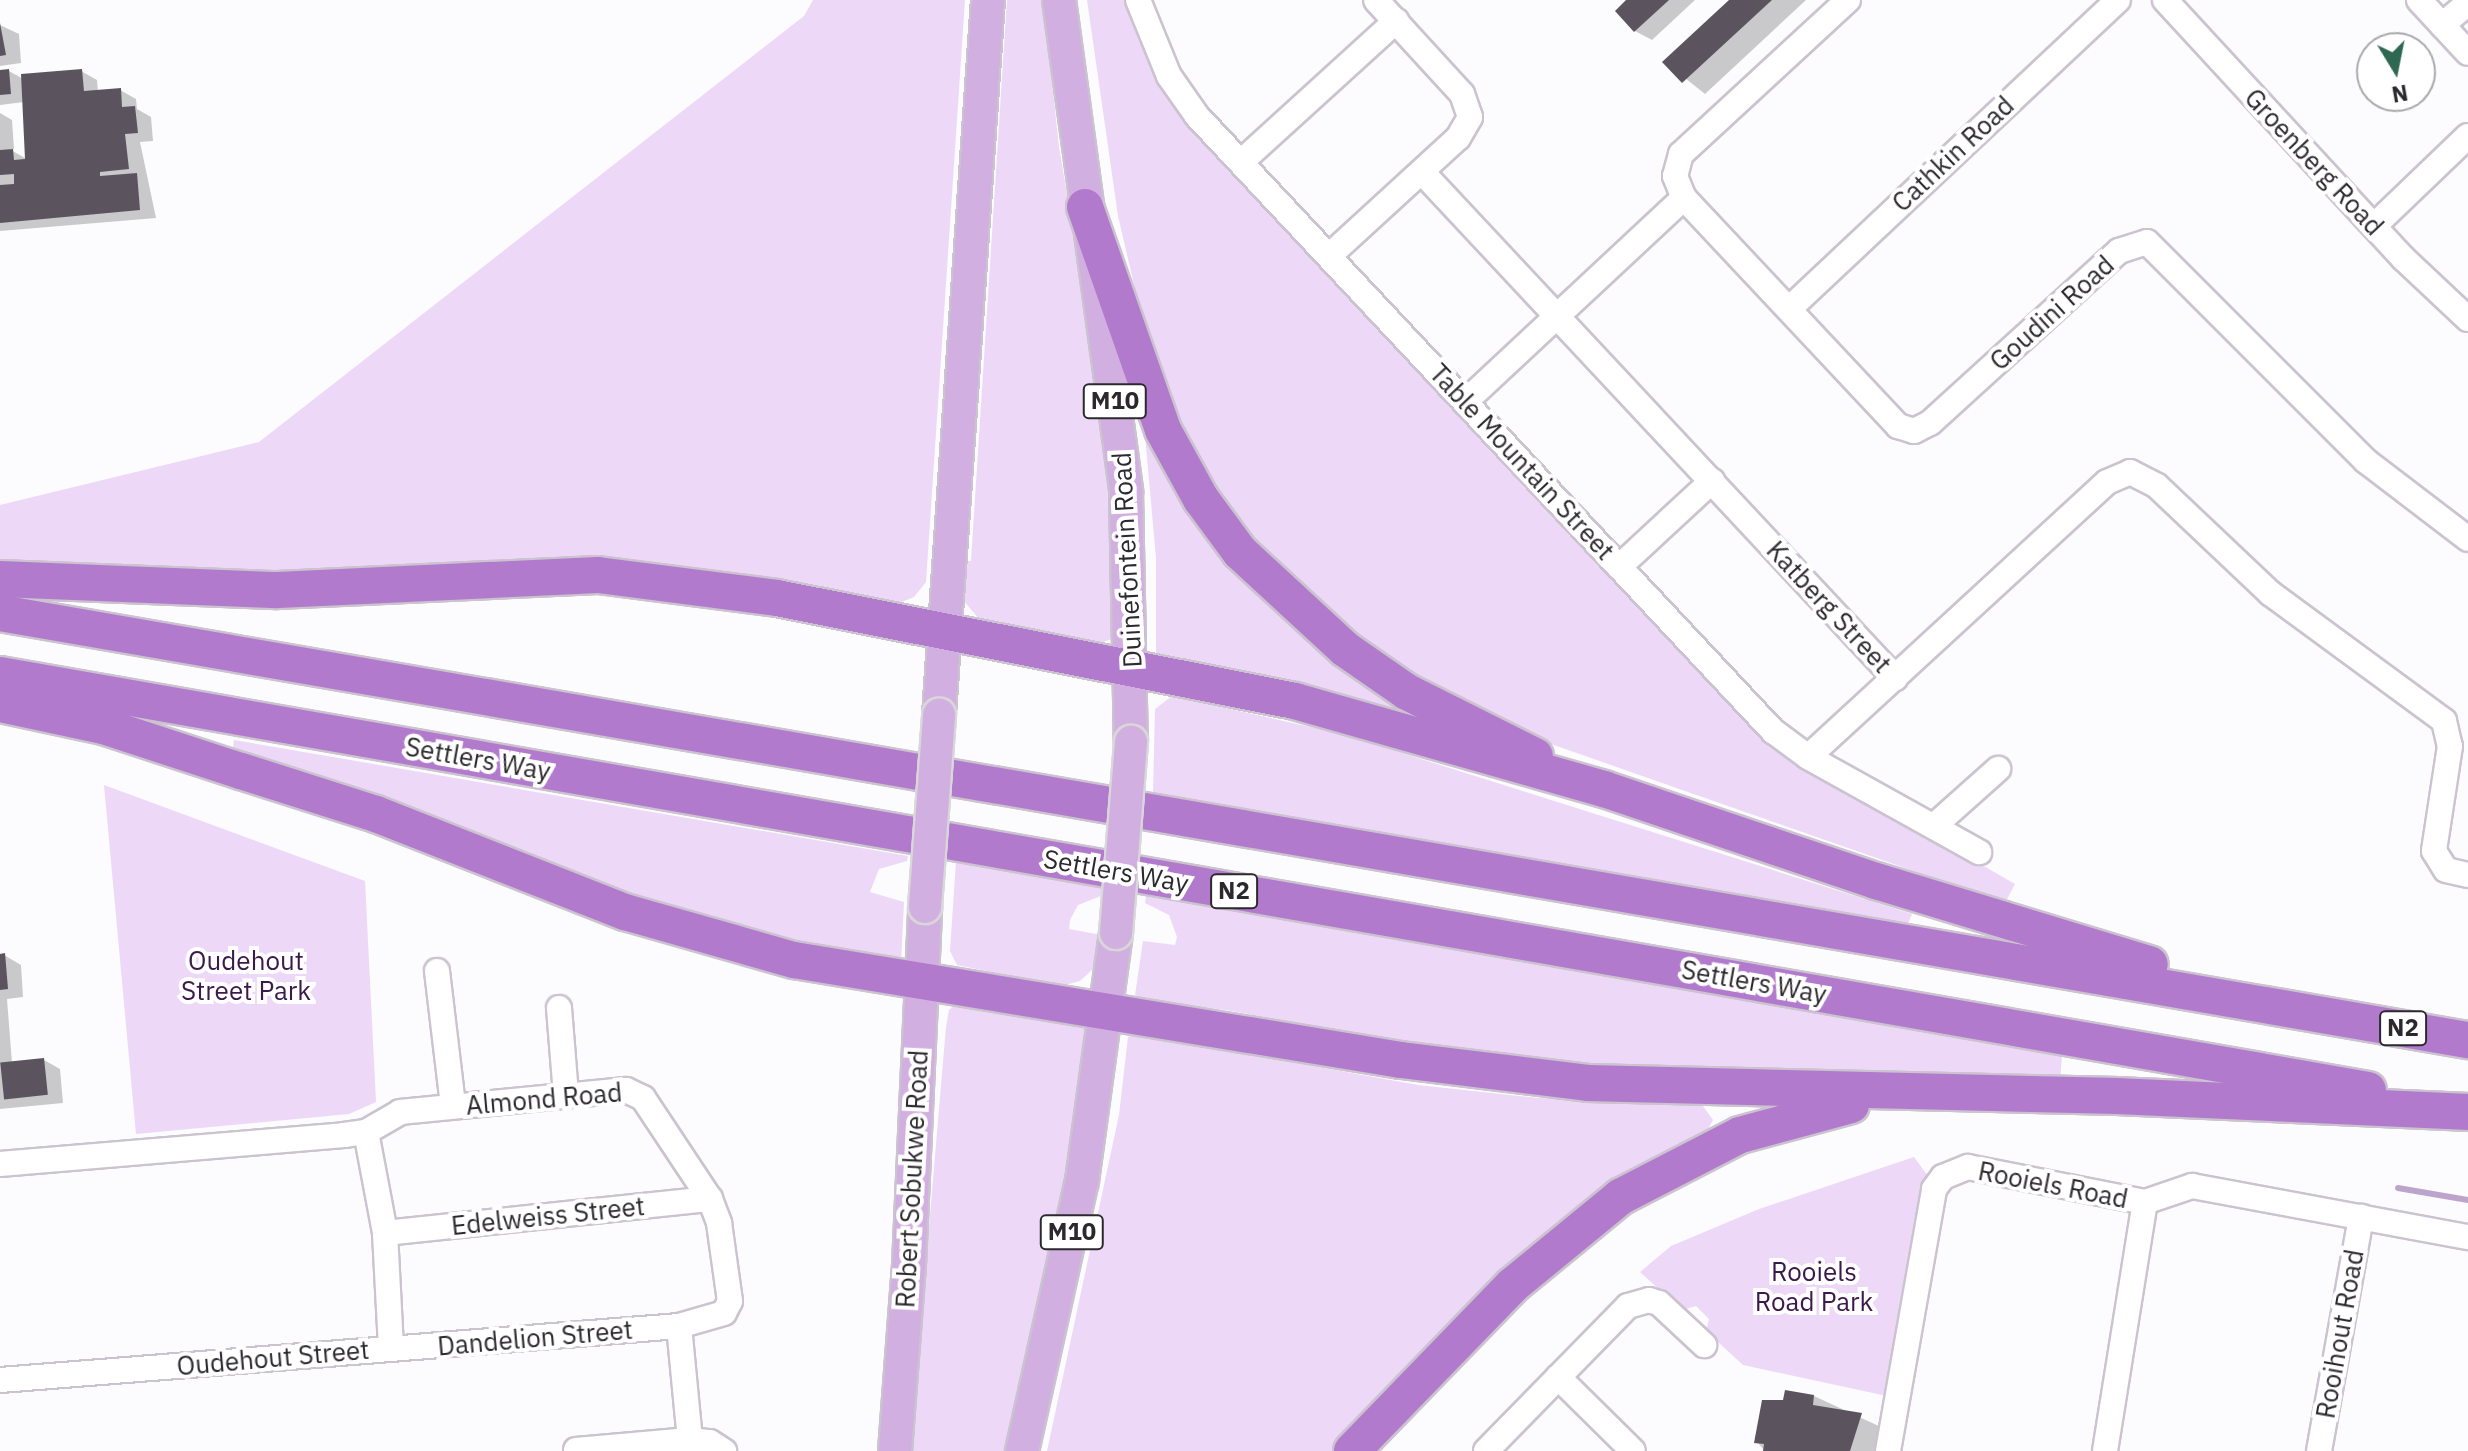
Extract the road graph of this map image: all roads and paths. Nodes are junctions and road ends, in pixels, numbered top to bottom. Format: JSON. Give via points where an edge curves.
{"nodes":[{"id":1,"x":988,"y":0,"type":"edge"},
{"id":2,"x":1059,"y":0,"type":"edge"},
{"id":3,"x":1376,"y":0,"type":"edge"},
{"id":4,"x":1848,"y":0,"type":"edge"},
{"id":5,"x":2118,"y":0,"type":"edge"},
{"id":6,"x":2165,"y":0,"type":"edge"},
{"id":7,"x":2419,"y":0,"type":"edge"},
{"id":8,"x":1147,"y":3,"type":"edge"},
{"id":9,"x":2468,"y":3,"type":"edge"},
{"id":10,"x":1396,"y":21,"type":"junction"},
{"id":11,"x":2442,"y":25,"type":"junction"},
{"id":12,"x":2468,"y":53,"type":"edge"},
{"id":13,"x":2468,"y":136,"type":"edge"},
{"id":14,"x":1241,"y":162,"type":"junction"},
{"id":15,"x":1422,"y":172,"type":"junction"},
{"id":16,"x":1684,"y":198,"type":"junction"},
{"id":17,"x":1085,"y":207,"type":"junction"},
{"id":18,"x":2374,"y":226,"type":"junction"},
{"id":19,"x":1329,"y":256,"type":"junction"},
{"id":20,"x":1789,"y":309,"type":"junction"},
{"id":21,"x":1555,"y":318,"type":"junction"},
{"id":22,"x":2468,"y":319,"type":"edge"},
{"id":23,"x":1466,"y":401,"type":"junction"},
{"id":24,"x":1712,"y":481,"type":"junction"},
{"id":25,"x":2468,"y":539,"type":"edge"},
{"id":26,"x":1619,"y":567,"type":"junction"},
{"id":27,"x":0,"y":579,"type":"edge"},
{"id":28,"x":0,"y":613,"type":"edge"},
{"id":29,"x":945,"y":630,"type":"junction"},
{"id":30,"x":1133,"y":668,"type":"junction"},
{"id":31,"x":0,"y":675,"type":"edge"},
{"id":32,"x":1895,"y":678,"type":"junction"},
{"id":33,"x":0,"y":704,"type":"edge"},
{"id":34,"x":1808,"y":757,"type":"junction"},
{"id":35,"x":1998,"y":769,"type":"dead end"},
{"id":36,"x":1604,"y":789,"type":"junction"},
{"id":37,"x":1934,"y":826,"type":"junction"},
{"id":38,"x":1979,"y":852,"type":"dead end"},
{"id":39,"x":2468,"y":875,"type":"edge"},
{"id":40,"x":437,"y":971,"type":"dead end"},
{"id":41,"x":922,"y":979,"type":"junction"},
{"id":42,"x":559,"y":1008,"type":"dead end"},
{"id":43,"x":1108,"y":1011,"type":"junction"},
{"id":44,"x":2338,"y":1017,"type":"junction"},
{"id":45,"x":2468,"y":1040,"type":"edge"},
{"id":46,"x":1936,"y":1093,"type":"junction"},
{"id":47,"x":566,"y":1095,"type":"junction"},
{"id":48,"x":453,"y":1106,"type":"junction"},
{"id":49,"x":2468,"y":1110,"type":"edge"},
{"id":50,"x":366,"y":1132,"type":"junction"},
{"id":51,"x":0,"y":1164,"type":"edge"},
{"id":52,"x":710,"y":1199,"type":"junction"},
{"id":53,"x":2145,"y":1202,"type":"junction"},
{"id":54,"x":2361,"y":1217,"type":"junction"},
{"id":55,"x":385,"y":1233,"type":"junction"},
{"id":56,"x":2468,"y":1237,"type":"edge"},
{"id":57,"x":730,"y":1301,"type":"joint"},
{"id":58,"x":679,"y":1326,"type":"junction"},
{"id":59,"x":1704,"y":1345,"type":"dead end"},
{"id":60,"x":391,"y":1348,"type":"junction"},
{"id":61,"x":1558,"y":1377,"type":"junction"},
{"id":62,"x":0,"y":1380,"type":"edge"},
{"id":63,"x":690,"y":1440,"type":"junction"},
{"id":64,"x":576,"y":1450,"type":"edge"},
{"id":65,"x":724,"y":1451,"type":"edge"},
{"id":66,"x":895,"y":1451,"type":"edge"},
{"id":67,"x":1022,"y":1451,"type":"edge"},
{"id":68,"x":1352,"y":1451,"type":"edge"},
{"id":69,"x":1486,"y":1451,"type":"edge"},
{"id":70,"x":1633,"y":1451,"type":"edge"},
{"id":71,"x":1888,"y":1451,"type":"edge"},
{"id":72,"x":2105,"y":1451,"type":"edge"},
{"id":73,"x":2319,"y":1451,"type":"edge"}],
"edges":[{"from":1,"to":29,"type":"main road"},
{"from":2,"to":17,"type":"main road","name":"Duinefontein Road","number":"M10"},
{"from":3,"to":10,"type":"street"},
{"from":4,"to":16,"type":"street","via":[[1681,154],[1675,176]]},
{"from":5,"to":20,"type":"street","name":"Cathkin Road"},
{"from":6,"to":18,"type":"street","name":"Groenberg Road"},
{"from":7,"to":11,"type":"street"},
{"from":8,"to":14,"type":"street","name":"Table Mountain Street","via":[[1181,98]]},
{"from":9,"to":11,"type":"street"},
{"from":10,"to":14,"type":"street"},
{"from":10,"to":15,"type":"street","via":[[1462,94],[1469,110],[1464,132]]},
{"from":11,"to":12,"type":"street"},
{"from":13,"to":18,"type":"street"},
{"from":14,"to":19,"type":"street","name":"Table Mountain Street"},
{"from":15,"to":19,"type":"street"},
{"from":15,"to":21,"type":"street","name":"Katberg Street"},
{"from":16,"to":20,"type":"street","name":"Goudini Road"},
{"from":16,"to":21,"type":"street"},
{"from":17,"to":30,"type":"main road","name":"Duinefontein Road","number":"M10","via":[[1123,462]]},
{"from":17,"to":36,"type":"highway","via":[[1155,413],[1201,499],[1240,552],[1345,649],[1407,692]]},
{"from":18,"to":22,"type":"street","name":"Groenberg Road"},
{"from":19,"to":23,"type":"street","name":"Table Mountain Street"},
{"from":20,"to":25,"type":"street","name":"Goudini Road","via":[[1891,420],[1914,431],[1935,419],[2126,245],[2147,242],[2366,461]]},
{"from":21,"to":23,"type":"street"},
{"from":21,"to":24,"type":"street","name":"Katberg Street"},
{"from":23,"to":26,"type":"street","name":"Table Mountain Street"},
{"from":24,"to":26,"type":"street"},
{"from":24,"to":32,"type":"street","name":"Katberg Street"},
{"from":26,"to":34,"type":"street","name":"Table Mountain Street","via":[[1773,731]]},
{"from":27,"to":29,"type":"highway","via":[[278,590],[598,575],[777,598]]},
{"from":28,"to":44,"type":"highway","number":"N2"},
{"from":29,"to":30,"type":"highway"},
{"from":29,"to":41,"type":"main road","name":"Robert Sobukwe Road","bridge":true},
{"from":30,"to":36,"type":"highway","via":[[1295,701]]},
{"from":30,"to":43,"type":"main road","name":"Duinefontein Road","number":"M10","bridge":true},
{"from":31,"to":49,"type":"highway","name":"Settlers Way","number":"N2"},
{"from":32,"to":34,"type":"street"},
{"from":32,"to":39,"type":"street","name":"Katberg Street","via":[[2107,482],[2118,474],[2142,475],[2270,593],[2444,721],[2450,746],[2434,851],[2446,870]]},
{"from":33,"to":41,"type":"highway","via":[[103,726],[376,814],[680,931],[794,960]]},
{"from":34,"to":37,"type":"street","name":"Table Mountain Street"},
{"from":35,"to":37,"type":"street"},
{"from":36,"to":44,"type":"highway","via":[[2046,934]]},
{"from":37,"to":38,"type":"street","name":"Table Mountain Street"},
{"from":40,"to":48,"type":"street"},
{"from":41,"to":43,"type":"highway"},
{"from":41,"to":66,"type":"main road","name":"Robert Sobukwe Road"},
{"from":42,"to":47,"type":"street"},
{"from":43,"to":46,"type":"highway","via":[[1401,1060],[1573,1082]]},
{"from":43,"to":67,"type":"main road","number":"M10","via":[[1082,1181]]},
{"from":44,"to":45,"type":"highway","number":"N2"},
{"from":46,"to":49,"type":"highway"},
{"from":46,"to":68,"type":"highway","via":[[1837,1107],[1740,1135],[1620,1197],[1513,1285]]},
{"from":47,"to":48,"type":"street","name":"Almond Road"},
{"from":47,"to":52,"type":"street","name":"Almond Road","via":[[637,1092]]},
{"from":48,"to":50,"type":"street","name":"Almond Road","via":[[400,1112]]},
{"from":50,"to":51,"type":"street"},
{"from":50,"to":55,"type":"street","name":"Oudehout Street"},
{"from":52,"to":55,"type":"street","name":"Edelweiss Street"},
{"from":52,"to":57,"type":"street","name":"Almond Road","via":[[719,1223]]},
{"from":53,"to":54,"type":"street","name":"Rooihout Road","via":[[2192,1186]]},
{"from":53,"to":71,"type":"street","name":"Rooiels Road","via":[[1968,1167],[1943,1177],[1934,1189]]},
{"from":53,"to":72,"type":"street","name":"Rooiels Road"},
{"from":54,"to":56,"type":"street","name":"Rooihout Road"},
{"from":54,"to":73,"type":"street","name":"Rooihout Road"},
{"from":55,"to":60,"type":"street","name":"Oudehout Street"},
{"from":57,"to":58,"type":"street","name":"Dandelion Street","via":[[724,1313]]},
{"from":58,"to":60,"type":"street","name":"Dandelion Street"},
{"from":58,"to":63,"type":"street"},
{"from":59,"to":61,"type":"street","via":[[1659,1303],[1637,1302]]},
{"from":60,"to":62,"type":"street","name":"Oudehout Street"},
{"from":61,"to":69,"type":"street"},
{"from":61,"to":70,"type":"street"},
{"from":63,"to":64,"type":"street"},
{"from":63,"to":65,"type":"street","via":[[710,1442]]}]}
